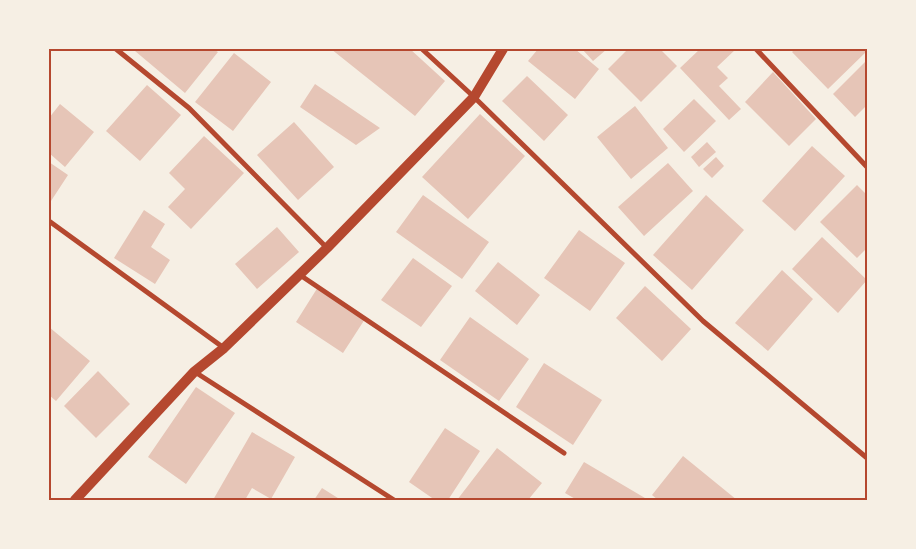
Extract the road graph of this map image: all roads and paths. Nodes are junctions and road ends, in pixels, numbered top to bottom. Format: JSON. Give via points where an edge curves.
{"nodes":[{"id":1,"x":116,"y":49,"type":"edge"},
{"id":2,"x":422,"y":49,"type":"edge"},
{"id":3,"x":504,"y":49,"type":"edge"},
{"id":4,"x":756,"y":49,"type":"edge"},
{"id":5,"x":474,"y":97,"type":"junction"},
{"id":6,"x":867,"y":167,"type":"edge"},
{"id":7,"x":49,"y":222,"type":"edge"},
{"id":8,"x":327,"y":248,"type":"junction"},
{"id":9,"x":300,"y":275,"type":"junction"},
{"id":10,"x":224,"y":348,"type":"junction"},
{"id":11,"x":194,"y":372,"type":"junction"},
{"id":12,"x":564,"y":453,"type":"dead end"},
{"id":13,"x":867,"y":458,"type":"edge"},
{"id":14,"x":75,"y":500,"type":"edge"},
{"id":15,"x":394,"y":500,"type":"edge"}],
"edges":[{"from":1,"to":8,"type":"street","via":[[188,108]]},
{"from":2,"to":5,"type":"street"},
{"from":3,"to":5,"type":"main road"},
{"from":4,"to":6,"type":"street"},
{"from":5,"to":8,"type":"main road"},
{"from":5,"to":13,"type":"street","via":[[703,321]]},
{"from":7,"to":10,"type":"street"},
{"from":8,"to":9,"type":"main road"},
{"from":9,"to":10,"type":"main road"},
{"from":9,"to":12,"type":"street"},
{"from":10,"to":11,"type":"main road"},
{"from":11,"to":14,"type":"main road"},
{"from":11,"to":15,"type":"street"}]}
